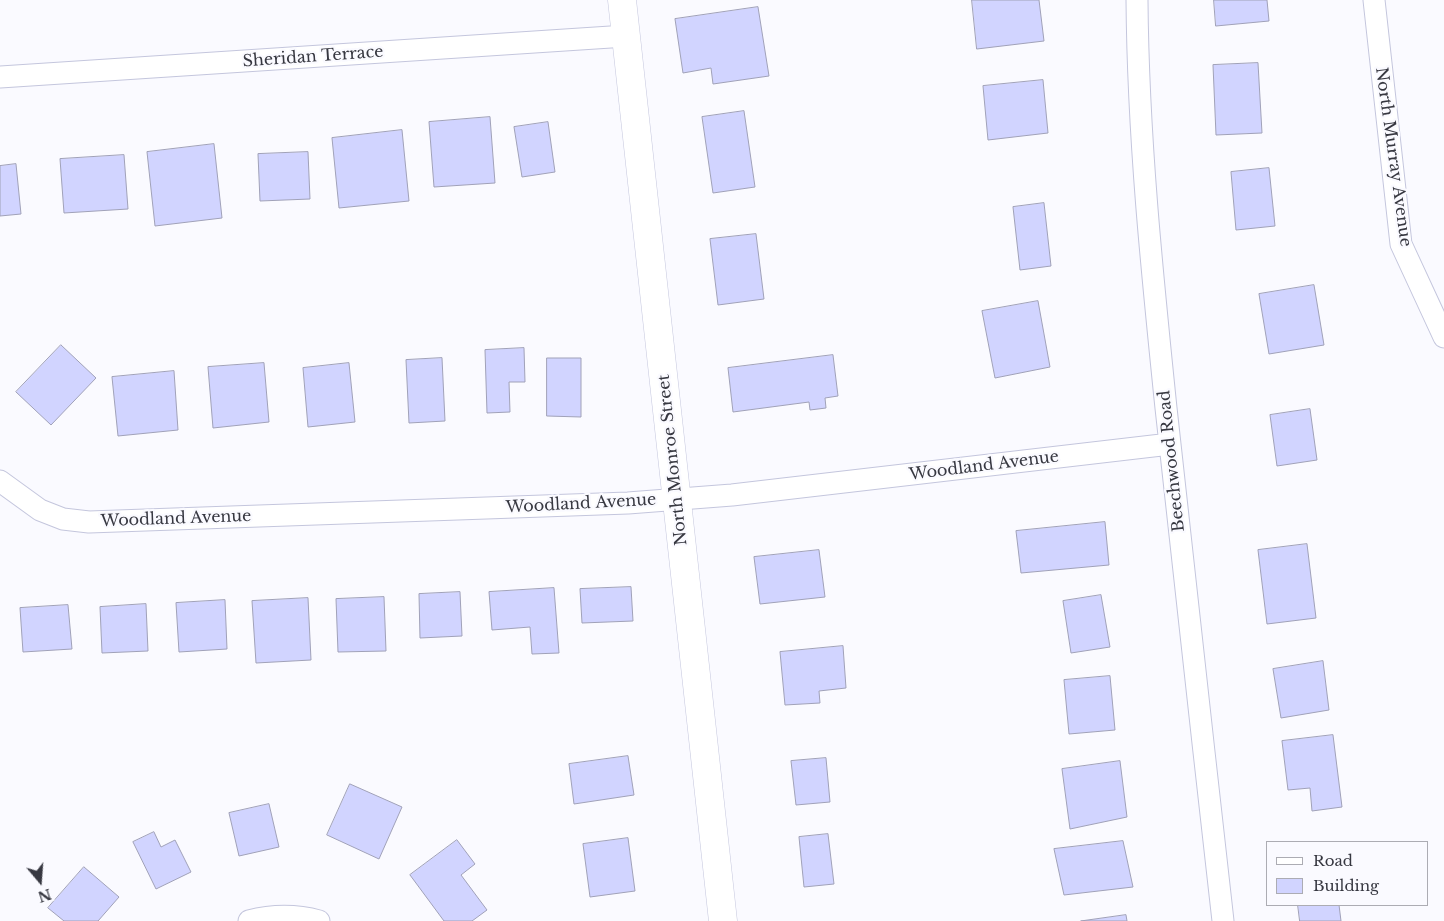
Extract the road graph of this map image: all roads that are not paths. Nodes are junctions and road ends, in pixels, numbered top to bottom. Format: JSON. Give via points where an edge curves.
{"nodes":[{"id":1,"x":622,"y":0,"type":"edge"},
{"id":2,"x":1137,"y":0,"type":"edge"},
{"id":3,"x":1374,"y":0,"type":"edge"},
{"id":4,"x":626,"y":36,"type":"junction"},
{"id":5,"x":0,"y":77,"type":"edge"},
{"id":6,"x":1444,"y":337,"type":"edge"},
{"id":7,"x":1170,"y":444,"type":"junction"},
{"id":8,"x":0,"y":482,"type":"edge"},
{"id":9,"x":677,"y":499,"type":"junction"},
{"id":10,"x":250,"y":921,"type":"edge"},
{"id":11,"x":319,"y":921,"type":"edge"},
{"id":12,"x":723,"y":921,"type":"edge"},
{"id":13,"x":1223,"y":921,"type":"edge"}],
"edges":[{"from":1,"to":4,"type":"main road","name":"North Monroe Street"},
{"from":2,"to":7,"type":"street","name":"Beechwood Road","via":[[1143,165]]},
{"from":3,"to":6,"type":"street","name":"North Murray Avenue","via":[[1401,244]]},
{"from":4,"to":5,"type":"street","name":"Sheridan Terrace"},
{"from":4,"to":9,"type":"main road","name":"North Monroe Street"},
{"from":7,"to":9,"type":"street","name":"Woodland Avenue"},
{"from":7,"to":13,"type":"street","name":"Beechwood Road"},
{"from":8,"to":9,"type":"street","name":"Woodland Avenue","via":[[40,510],[63,519],[89,522],[618,504]]},
{"from":9,"to":12,"type":"main road","name":"North Monroe Street"},
{"from":10,"to":11,"type":"street","via":[[289,916]]}]}
